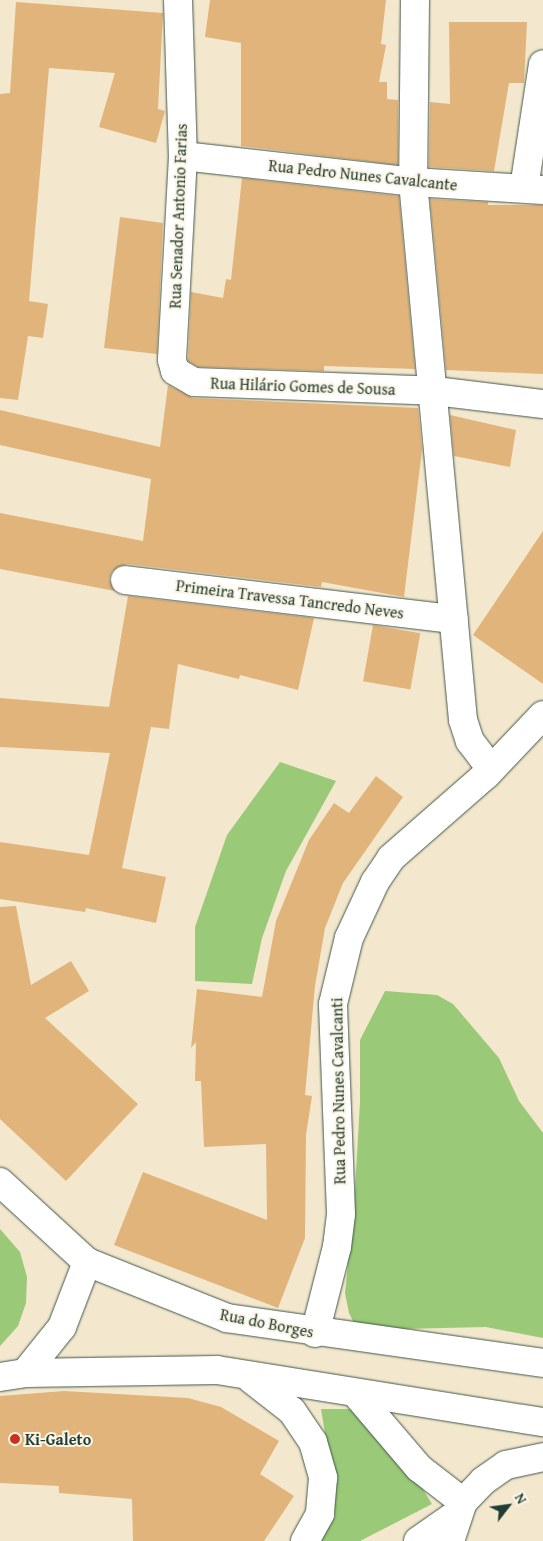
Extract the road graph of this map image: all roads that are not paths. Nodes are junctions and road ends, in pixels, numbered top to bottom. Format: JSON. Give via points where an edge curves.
{"nodes":[{"id":1,"x":178,"y":0,"type":"edge"},
{"id":2,"x":415,"y":0,"type":"edge"},
{"id":3,"x":543,"y":64,"type":"edge"},
{"id":4,"x":184,"y":156,"type":"junction"},
{"id":5,"x":413,"y":182,"type":"junction"},
{"id":6,"x":533,"y":189,"type":"edge"},
{"id":7,"x":174,"y":371,"type":"joint"},
{"id":8,"x":435,"y":390,"type":"junction"},
{"id":9,"x":543,"y":404,"type":"edge"},
{"id":10,"x":125,"y":580,"type":"dead end"},
{"id":11,"x":454,"y":619,"type":"junction"},
{"id":12,"x":543,"y":715,"type":"edge"},
{"id":13,"x":496,"y":763,"type":"junction"},
{"id":14,"x":0,"y":1182,"type":"edge"},
{"id":15,"x":87,"y":1262,"type":"junction"},
{"id":16,"x":315,"y":1332,"type":"junction"},
{"id":17,"x":541,"y":1364,"type":"edge"},
{"id":18,"x":13,"y":1375,"type":"edge"},
{"id":19,"x":247,"y":1376,"type":"junction"},
{"id":20,"x":356,"y":1394,"type":"junction"},
{"id":21,"x":543,"y":1422,"type":"edge"},
{"id":22,"x":543,"y":1457,"type":"edge"},
{"id":23,"x":461,"y":1507,"type":"junction"},
{"id":24,"x":305,"y":1541,"type":"edge"},
{"id":25,"x":418,"y":1541,"type":"edge"},
{"id":26,"x":450,"y":1541,"type":"edge"}],
"edges":[{"from":1,"to":4,"type":"street","name":"Rua Senador Antonio Farias"},
{"from":2,"to":5,"type":"street"},
{"from":3,"to":6,"type":"street"},
{"from":4,"to":5,"type":"street","name":"Rua Pedro Nunes Cavalcante"},
{"from":4,"to":7,"type":"street","name":"Rua Senador Antonio Farias","via":[[172,360]]},
{"from":5,"to":6,"type":"street","name":"Rua Pedro Nunes Cavalcante"},
{"from":5,"to":8,"type":"street"},
{"from":7,"to":8,"type":"street","name":"Rua Hilário Gomes de Sousa","via":[[194,382]]},
{"from":8,"to":9,"type":"street","name":"Rua Hilário Gomes de Sousa"},
{"from":8,"to":11,"type":"street"},
{"from":10,"to":11,"type":"street","name":"Primeira Travessa Tancredo Neves"},
{"from":11,"to":13,"type":"street","via":[[463,720],[470,741]]},
{"from":12,"to":13,"type":"street","name":"Rua Pedro Nunes Cavalcanti"},
{"from":13,"to":16,"type":"street","name":"Rua Pedro Nunes Cavalcanti","via":[[391,858],[375,882],[349,938],[333,1004],[341,1214],[337,1247]]},
{"from":14,"to":15,"type":"street","name":"Rua do Borges"},
{"from":15,"to":16,"type":"street","name":"Rua do Borges","via":[[226,1318]]},
{"from":15,"to":18,"type":"street","via":[[62,1327]]},
{"from":16,"to":17,"type":"street","name":"Rua do Borges"},
{"from":18,"to":19,"type":"street","via":[[217,1370]]},
{"from":19,"to":20,"type":"street"},
{"from":19,"to":24,"type":"street","via":[[292,1411],[313,1442],[323,1478],[322,1496],[320,1514]]},
{"from":20,"to":21,"type":"street"},
{"from":20,"to":23,"type":"street","via":[[419,1468]]},
{"from":22,"to":23,"type":"street","via":[[506,1464],[483,1480]]},
{"from":23,"to":25,"type":"street"},
{"from":23,"to":26,"type":"street"}]}
